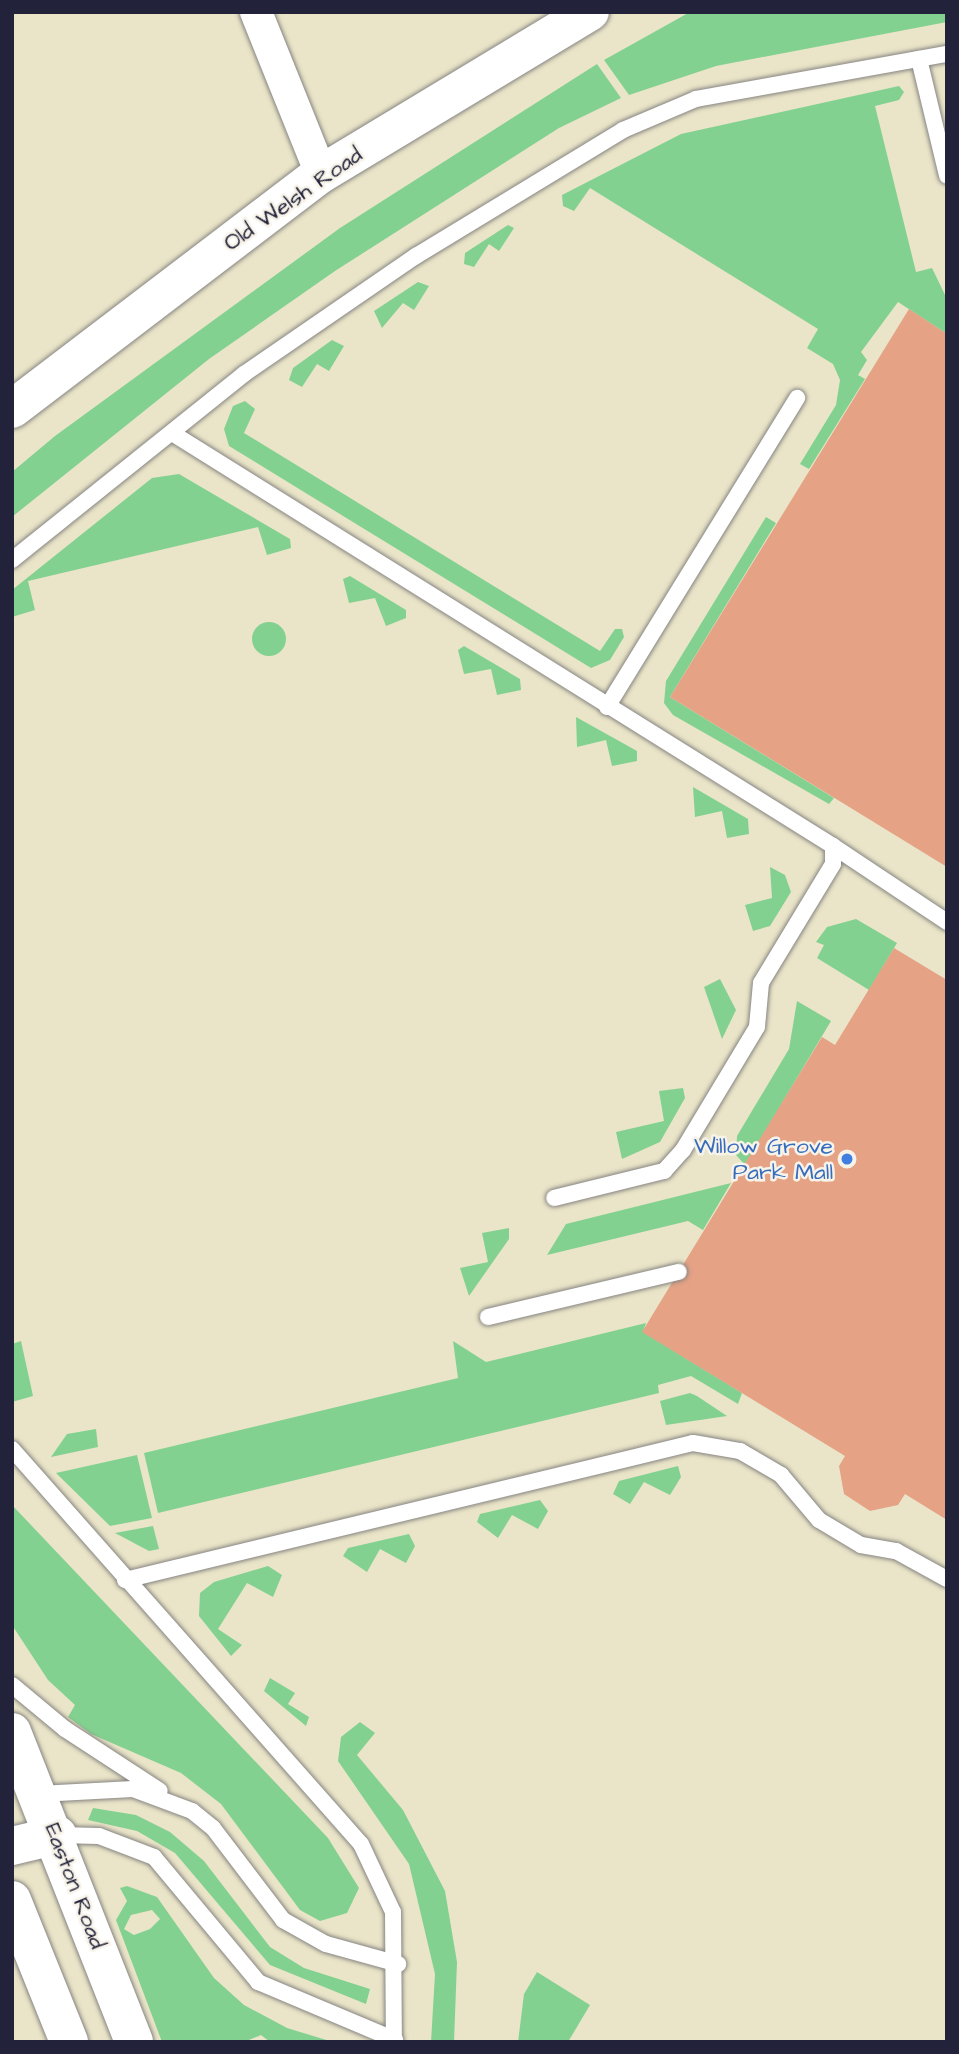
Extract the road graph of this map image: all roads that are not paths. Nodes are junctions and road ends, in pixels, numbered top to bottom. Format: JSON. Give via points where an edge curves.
{"nodes":[{"id":1,"x":256,"y":12,"type":"edge"},
{"id":2,"x":590,"y":12,"type":"edge"},
{"id":3,"x":947,"y":54,"type":"edge"},
{"id":4,"x":919,"y":59,"type":"junction"},
{"id":5,"x":321,"y":174,"type":"junction"},
{"id":6,"x":947,"y":176,"type":"edge"},
{"id":7,"x":797,"y":398,"type":"dead end"},
{"id":8,"x":12,"y":409,"type":"edge"},
{"id":9,"x":172,"y":433,"type":"junction"},
{"id":10,"x":12,"y":560,"type":"edge"},
{"id":11,"x":607,"y":707,"type":"junction"},
{"id":12,"x":833,"y":846,"type":"junction"},
{"id":13,"x":947,"y":922,"type":"edge"},
{"id":14,"x":554,"y":1198,"type":"dead end"},
{"id":15,"x":679,"y":1272,"type":"dead end"},
{"id":16,"x":488,"y":1317,"type":"dead end"},
{"id":17,"x":12,"y":1449,"type":"edge"},
{"id":18,"x":947,"y":1579,"type":"edge"},
{"id":19,"x":125,"y":1580,"type":"junction"},
{"id":20,"x":12,"y":1685,"type":"edge"},
{"id":21,"x":12,"y":1732,"type":"edge"},
{"id":22,"x":26,"y":1798,"type":"edge"},
{"id":23,"x":192,"y":1811,"type":"junction"},
{"id":24,"x":58,"y":1836,"type":"junction"},
{"id":25,"x":12,"y":1846,"type":"edge"},
{"id":26,"x":12,"y":1900,"type":"edge"},
{"id":27,"x":398,"y":1964,"type":"junction"},
{"id":28,"x":394,"y":2041,"type":"edge"},
{"id":29,"x":69,"y":2042,"type":"edge"},
{"id":30,"x":134,"y":2042,"type":"edge"}],
"edges":[{"from":1,"to":5,"type":"street"},
{"from":2,"to":5,"type":"street","name":"Old Welsh Road"},
{"from":3,"to":4,"type":"lane"},
{"from":4,"to":6,"type":"lane"},
{"from":4,"to":9,"type":"lane","via":[[696,99],[623,130],[416,256],[244,374]]},
{"from":5,"to":8,"type":"street","name":"Old Welsh Road"},
{"from":7,"to":11,"type":"lane"},
{"from":9,"to":10,"type":"lane"},
{"from":9,"to":11,"type":"lane"},
{"from":11,"to":12,"type":"lane"},
{"from":12,"to":13,"type":"lane"},
{"from":12,"to":14,"type":"lane","via":[[833,864],[761,983],[757,1027],[683,1150],[664,1171]]},
{"from":15,"to":16,"type":"lane"},
{"from":17,"to":19,"type":"lane"},
{"from":18,"to":19,"type":"lane","via":[[897,1551],[861,1545],[819,1520],[781,1475],[740,1451],[693,1443]]},
{"from":19,"to":27,"type":"lane","via":[[361,1844],[393,1912]]},
{"from":20,"to":23,"type":"lane","via":[[65,1729]]},
{"from":21,"to":22,"type":"street","name":"Easton Road"},
{"from":22,"to":23,"type":"lane","via":[[133,1788]]},
{"from":22,"to":24,"type":"street","name":"Easton Road"},
{"from":23,"to":27,"type":"lane","via":[[214,1828],[283,1920],[326,1944]]},
{"from":24,"to":25,"type":"street"},
{"from":24,"to":28,"type":"lane","via":[[100,1836],[154,1857],[258,1982]]},
{"from":24,"to":30,"type":"street","name":"Easton Road"},
{"from":26,"to":29,"type":"street"},
{"from":27,"to":28,"type":"lane"}]}
